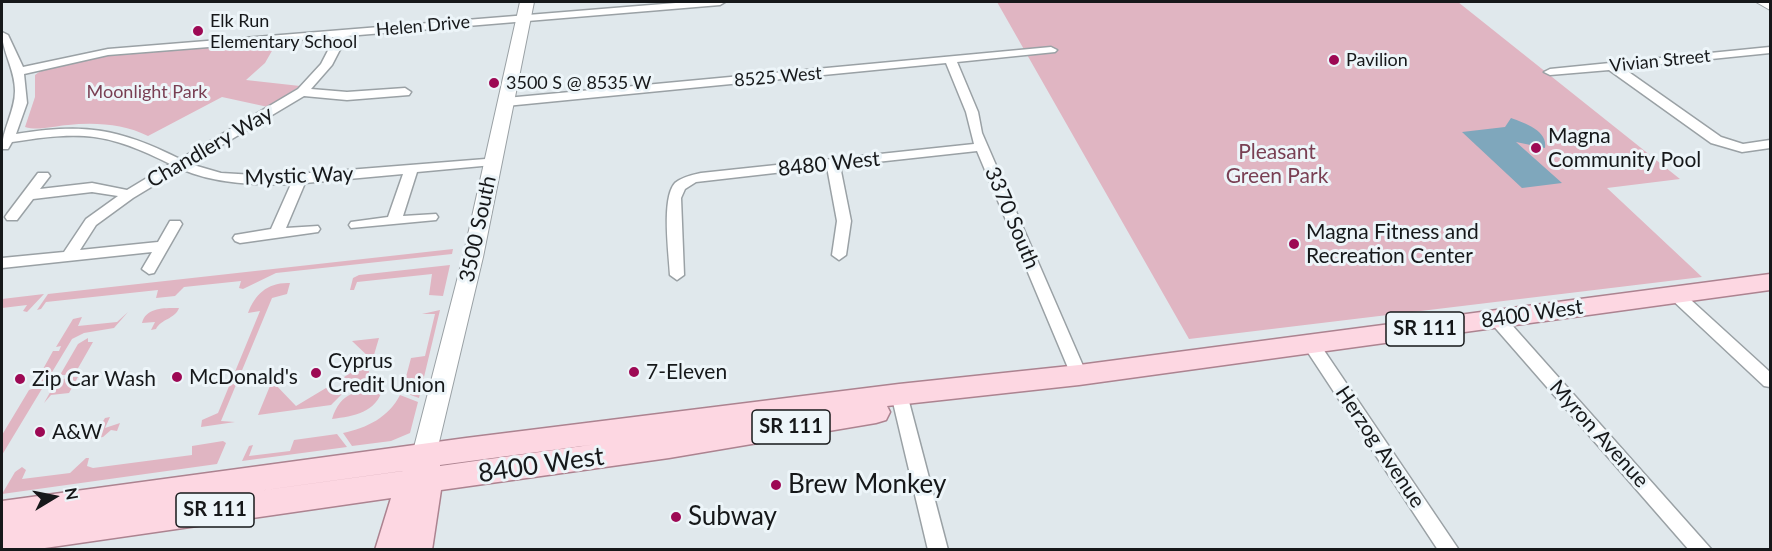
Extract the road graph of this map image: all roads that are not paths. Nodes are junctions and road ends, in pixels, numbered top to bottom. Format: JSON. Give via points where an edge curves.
{"nodes":[{"id":1,"x":720,"y":2,"type":"edge"},
{"id":2,"x":1762,"y":2,"type":"edge"},
{"id":3,"x":1770,"y":6,"type":"edge"},
{"id":4,"x":526,"y":10,"type":"edge"},
{"id":5,"x":343,"y":32,"type":"junction"},
{"id":6,"x":2,"y":34,"type":"edge"},
{"id":7,"x":1051,"y":50,"type":"dead end"},
{"id":8,"x":1770,"y":50,"type":"edge"},
{"id":9,"x":950,"y":60,"type":"junction"},
{"id":10,"x":1612,"y":66,"type":"junction"},
{"id":11,"x":20,"y":72,"type":"junction"},
{"id":12,"x":1550,"y":72,"type":"dead end"},
{"id":13,"x":302,"y":92,"type":"junction"},
{"id":14,"x":405,"y":92,"type":"dead end"},
{"id":15,"x":506,"y":102,"type":"junction"},
{"id":16,"x":4,"y":144,"type":"edge"},
{"id":17,"x":1770,"y":144,"type":"edge"},
{"id":18,"x":982,"y":147,"type":"junction"},
{"id":19,"x":493,"y":161,"type":"junction"},
{"id":20,"x":833,"y":163,"type":"junction"},
{"id":21,"x":178,"y":165,"type":"junction"},
{"id":22,"x":411,"y":169,"type":"junction"},
{"id":23,"x":43,"y":176,"type":"dead end"},
{"id":24,"x":300,"y":180,"type":"junction"},
{"id":25,"x":29,"y":195,"type":"junction"},
{"id":26,"x":128,"y":195,"type":"junction"},
{"id":27,"x":12,"y":217,"type":"dead end"},
{"id":28,"x":431,"y":217,"type":"dead end"},
{"id":29,"x":394,"y":221,"type":"junction"},
{"id":30,"x":175,"y":224,"type":"dead end"},
{"id":31,"x":356,"y":225,"type":"dead end"},
{"id":32,"x":313,"y":229,"type":"dead end"},
{"id":33,"x":277,"y":233,"type":"junction"},
{"id":34,"x":240,"y":238,"type":"dead end"},
{"id":35,"x":163,"y":246,"type":"junction"},
{"id":36,"x":69,"y":255,"type":"junction"},
{"id":37,"x":839,"y":255,"type":"dead end"},
{"id":38,"x":2,"y":263,"type":"edge"},
{"id":39,"x":149,"y":269,"type":"dead end"},
{"id":40,"x":677,"y":274,"type":"dead end"},
{"id":41,"x":1770,"y":282,"type":"edge"},
{"id":42,"x":1675,"y":294,"type":"junction"},
{"id":43,"x":1497,"y":320,"type":"junction"},
{"id":44,"x":1311,"y":344,"type":"junction"},
{"id":45,"x":1079,"y":375,"type":"junction"},
{"id":46,"x":1770,"y":381,"type":"edge"},
{"id":47,"x":901,"y":401,"type":"junction"},
{"id":48,"x":421,"y":473,"type":"junction"},
{"id":49,"x":2,"y":514,"type":"edge"},
{"id":50,"x":2,"y":540,"type":"edge"},
{"id":51,"x":391,"y":549,"type":"edge"},
{"id":52,"x":416,"y":549,"type":"edge"},
{"id":53,"x":938,"y":549,"type":"edge"},
{"id":54,"x":1449,"y":549,"type":"edge"},
{"id":55,"x":1702,"y":549,"type":"edge"}],
"edges":[{"from":1,"to":4,"type":"street","name":"Helen Drive"},
{"from":2,"to":3,"type":"street"},
{"from":4,"to":5,"type":"street","name":"Helen Drive"},
{"from":4,"to":15,"type":"street","name":"3500 South"},
{"from":5,"to":11,"type":"street","name":"Helen Drive","via":[[108,52]]},
{"from":5,"to":13,"type":"street","name":"Chandlery Way","via":[[327,65]]},
{"from":6,"to":11,"type":"street"},
{"from":7,"to":9,"type":"street","name":"8525 West"},
{"from":8,"to":10,"type":"street","name":"Vivian Street"},
{"from":9,"to":15,"type":"street","name":"8525 West"},
{"from":9,"to":18,"type":"street","name":"3370 South"},
{"from":10,"to":12,"type":"street","name":"Vivian Street"},
{"from":10,"to":17,"type":"street","via":[[1716,140],[1742,148]]},
{"from":11,"to":16,"type":"street","via":[[20,110]]},
{"from":13,"to":14,"type":"street","via":[[347,96]]},
{"from":13,"to":21,"type":"street","name":"Chandlery Way"},
{"from":15,"to":19,"type":"street","name":"3500 South"},
{"from":16,"to":21,"type":"street","name":"Mystic Way","via":[[62,131],[106,134],[138,143]]},
{"from":18,"to":20,"type":"street","name":"8480 West"},
{"from":18,"to":45,"type":"street","name":"3370 South"},
{"from":19,"to":22,"type":"street","name":"Mystic Way"},
{"from":19,"to":48,"type":"street","name":"3500 South"},
{"from":20,"to":37,"type":"street","via":[[843,209]]},
{"from":20,"to":40,"type":"street","name":"8480 West","via":[[701,177],[679,187],[674,198]]},
{"from":21,"to":24,"type":"street","name":"Mystic Way","via":[[221,177]]},
{"from":21,"to":26,"type":"street","name":"Chandlery Way"},
{"from":22,"to":24,"type":"street","name":"Mystic Way"},
{"from":22,"to":29,"type":"street"},
{"from":23,"to":25,"type":"street"},
{"from":24,"to":33,"type":"street"},
{"from":25,"to":26,"type":"street","via":[[102,187]]},
{"from":25,"to":27,"type":"street"},
{"from":26,"to":36,"type":"street","name":"Chandlery Way","via":[[91,222]]},
{"from":28,"to":29,"type":"street"},
{"from":29,"to":31,"type":"street"},
{"from":30,"to":35,"type":"street"},
{"from":32,"to":33,"type":"street"},
{"from":33,"to":34,"type":"street"},
{"from":35,"to":36,"type":"street"},
{"from":35,"to":39,"type":"street"},
{"from":36,"to":38,"type":"street"},
{"from":41,"to":42,"type":"main road","name":"8400 West","number":"SR 111"},
{"from":42,"to":43,"type":"main road","name":"8400 West","number":"SR 111"},
{"from":42,"to":46,"type":"street"},
{"from":43,"to":44,"type":"main road","name":"8400 West","number":"SR 111"},
{"from":43,"to":55,"type":"street","name":"Myron Avenue"},
{"from":44,"to":45,"type":"main road","name":"8400 West","number":"SR 111"},
{"from":44,"to":54,"type":"street","name":"Herzog Avenue"},
{"from":45,"to":47,"type":"main road","name":"8400 West","number":"SR 111"},
{"from":47,"to":48,"type":"main road","name":"8400 West","number":"SR 111","via":[[741,436]]},
{"from":47,"to":53,"type":"street"},
{"from":48,"to":49,"type":"main road","name":"8400 West","number":"SR 111"},
{"from":48,"to":50,"type":"main road","name":"8400 West","number":"SR 111"},
{"from":48,"to":51,"type":"main road","name":"3500 South"},
{"from":48,"to":52,"type":"main road","name":"3500 South"}]}
